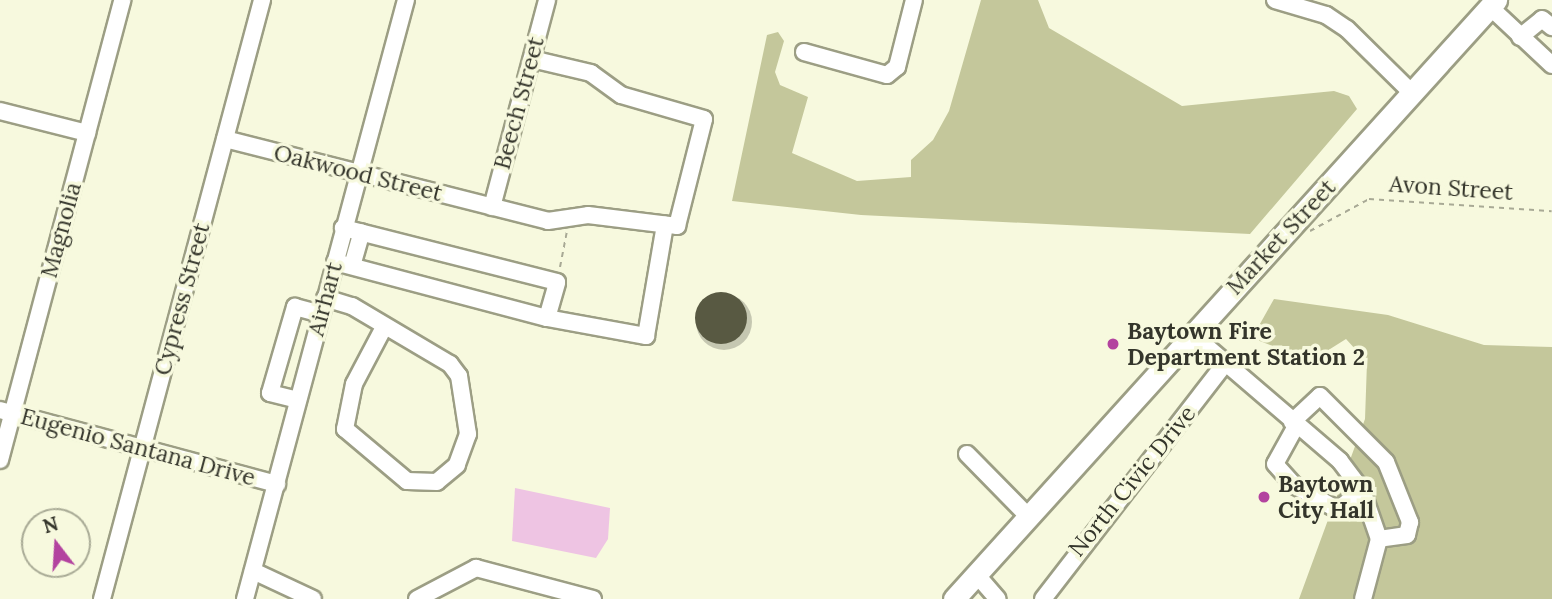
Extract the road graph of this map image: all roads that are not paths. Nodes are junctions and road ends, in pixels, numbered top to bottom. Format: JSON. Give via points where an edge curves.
{"nodes":[{"id":1,"x":122,"y":0,"type":"edge"},
{"id":2,"x":262,"y":0,"type":"edge"},
{"id":3,"x":406,"y":0,"type":"edge"},
{"id":4,"x":547,"y":0,"type":"edge"},
{"id":5,"x":914,"y":0,"type":"edge"},
{"id":6,"x":1275,"y":0,"type":"edge"},
{"id":7,"x":1493,"y":3,"type":"edge"},
{"id":8,"x":1552,"y":27,"type":"edge"},
{"id":9,"x":1520,"y":37,"type":"junction"},
{"id":10,"x":804,"y":52,"type":"dead end"},
{"id":11,"x":531,"y":60,"type":"junction"},
{"id":12,"x":1552,"y":65,"type":"edge"},
{"id":13,"x":1413,"y":94,"type":"junction"},
{"id":14,"x":0,"y":111,"type":"edge"},
{"id":15,"x":87,"y":133,"type":"junction"},
{"id":16,"x":225,"y":139,"type":"junction"},
{"id":17,"x":357,"y":175,"type":"junction"},
{"id":18,"x":492,"y":207,"type":"junction"},
{"id":19,"x":665,"y":225,"type":"junction"},
{"id":20,"x":343,"y":228,"type":"junction"},
{"id":21,"x":362,"y":232,"type":"junction"},
{"id":22,"x":335,"y":262,"type":"junction"},
{"id":23,"x":352,"y":266,"type":"junction"},
{"id":24,"x":323,"y":306,"type":"junction"},
{"id":25,"x":547,"y":318,"type":"junction"},
{"id":26,"x":383,"y":329,"type":"junction"},
{"id":27,"x":1192,"y":334,"type":"junction"},
{"id":28,"x":1224,"y":365,"type":"junction"},
{"id":29,"x":298,"y":400,"type":"junction"},
{"id":30,"x":6,"y":412,"type":"edge"},
{"id":31,"x":1294,"y":424,"type":"junction"},
{"id":32,"x":142,"y":448,"type":"junction"},
{"id":33,"x":967,"y":454,"type":"dead end"},
{"id":34,"x":0,"y":460,"type":"edge"},
{"id":35,"x":277,"y":484,"type":"junction"},
{"id":36,"x":1362,"y":490,"type":"junction"},
{"id":37,"x":1028,"y":516,"type":"junction"},
{"id":38,"x":1379,"y":539,"type":"junction"},
{"id":39,"x":253,"y":571,"type":"junction"},
{"id":40,"x":976,"y":574,"type":"junction"},
{"id":41,"x":102,"y":599,"type":"edge"},
{"id":42,"x":245,"y":599,"type":"edge"},
{"id":43,"x":313,"y":599,"type":"edge"},
{"id":44,"x":417,"y":599,"type":"edge"},
{"id":45,"x":593,"y":599,"type":"edge"},
{"id":46,"x":954,"y":599,"type":"edge"},
{"id":47,"x":998,"y":599,"type":"edge"},
{"id":48,"x":1043,"y":599,"type":"edge"},
{"id":49,"x":1363,"y":599,"type":"edge"}],
"edges":[{"from":1,"to":15,"type":"street","name":"Magnolia"},
{"from":2,"to":16,"type":"street","name":"Cypress Street"},
{"from":3,"to":17,"type":"street","name":"Airhart"},
{"from":4,"to":11,"type":"street","name":"Beech Street"},
{"from":5,"to":10,"type":"street","via":[[897,67],[887,75]]},
{"from":6,"to":13,"type":"street","via":[[1336,22]]},
{"from":7,"to":9,"type":"street"},
{"from":7,"to":13,"type":"main road","name":"Market Street"},
{"from":8,"to":9,"type":"street","via":[[1539,20]]},
{"from":9,"to":12,"type":"street"},
{"from":11,"to":18,"type":"street","name":"Beech Street"},
{"from":11,"to":19,"type":"street","via":[[591,73],[621,95],[704,119],[677,226]]},
{"from":13,"to":27,"type":"main road","name":"Market Street"},
{"from":14,"to":15,"type":"street"},
{"from":15,"to":30,"type":"street","name":"Magnolia"},
{"from":16,"to":17,"type":"street","name":"Oakwood Street"},
{"from":16,"to":32,"type":"street","name":"Cypress Street"},
{"from":17,"to":18,"type":"street","name":"Oakwood Street"},
{"from":17,"to":20,"type":"street","name":"Airhart"},
{"from":18,"to":19,"type":"street","name":"Oakwood Street","via":[[548,221],[570,218]]},
{"from":19,"to":25,"type":"street","via":[[646,336]]},
{"from":20,"to":21,"type":"street"},
{"from":20,"to":22,"type":"street","name":"Airhart"},
{"from":21,"to":23,"type":"street"},
{"from":21,"to":25,"type":"street","via":[[557,282]]},
{"from":22,"to":23,"type":"street"},
{"from":22,"to":24,"type":"street","name":"Airhart"},
{"from":23,"to":25,"type":"street"},
{"from":24,"to":26,"type":"street","via":[[352,306]]},
{"from":24,"to":29,"type":"street","name":"Airhart"},
{"from":24,"to":29,"type":"street","via":[[295,307],[270,393]]},
{"from":26,"to":26,"type":"street","via":[[450,364],[466,392],[463,454],[438,482],[407,481],[345,429],[354,384]]},
{"from":27,"to":28,"type":"street"},
{"from":27,"to":37,"type":"main road","name":"Market Street"},
{"from":28,"to":31,"type":"street"},
{"from":28,"to":48,"type":"street","name":"North Civic Drive"},
{"from":29,"to":35,"type":"street","name":"Airhart"},
{"from":30,"to":32,"type":"street","name":"Eugenio Santana Drive"},
{"from":30,"to":34,"type":"street","name":"Magnolia"},
{"from":31,"to":36,"type":"street","via":[[1340,461]]},
{"from":31,"to":36,"type":"street","via":[[1275,464],[1294,485],[1338,510]]},
{"from":31,"to":38,"type":"street","via":[[1320,396],[1386,462],[1410,522],[1407,535]]},
{"from":32,"to":35,"type":"street","name":"Eugenio Santana Drive"},
{"from":32,"to":41,"type":"street","name":"Cypress Street"},
{"from":33,"to":37,"type":"street"},
{"from":35,"to":39,"type":"street","name":"Airhart"},
{"from":36,"to":38,"type":"street"},
{"from":37,"to":40,"type":"main road","name":"Market Street"},
{"from":38,"to":49,"type":"street"},
{"from":39,"to":42,"type":"street","name":"Airhart"},
{"from":39,"to":43,"type":"street"},
{"from":40,"to":46,"type":"main road","name":"Market Street"},
{"from":40,"to":47,"type":"street"},
{"from":44,"to":45,"type":"street","via":[[476,568]]}]}
